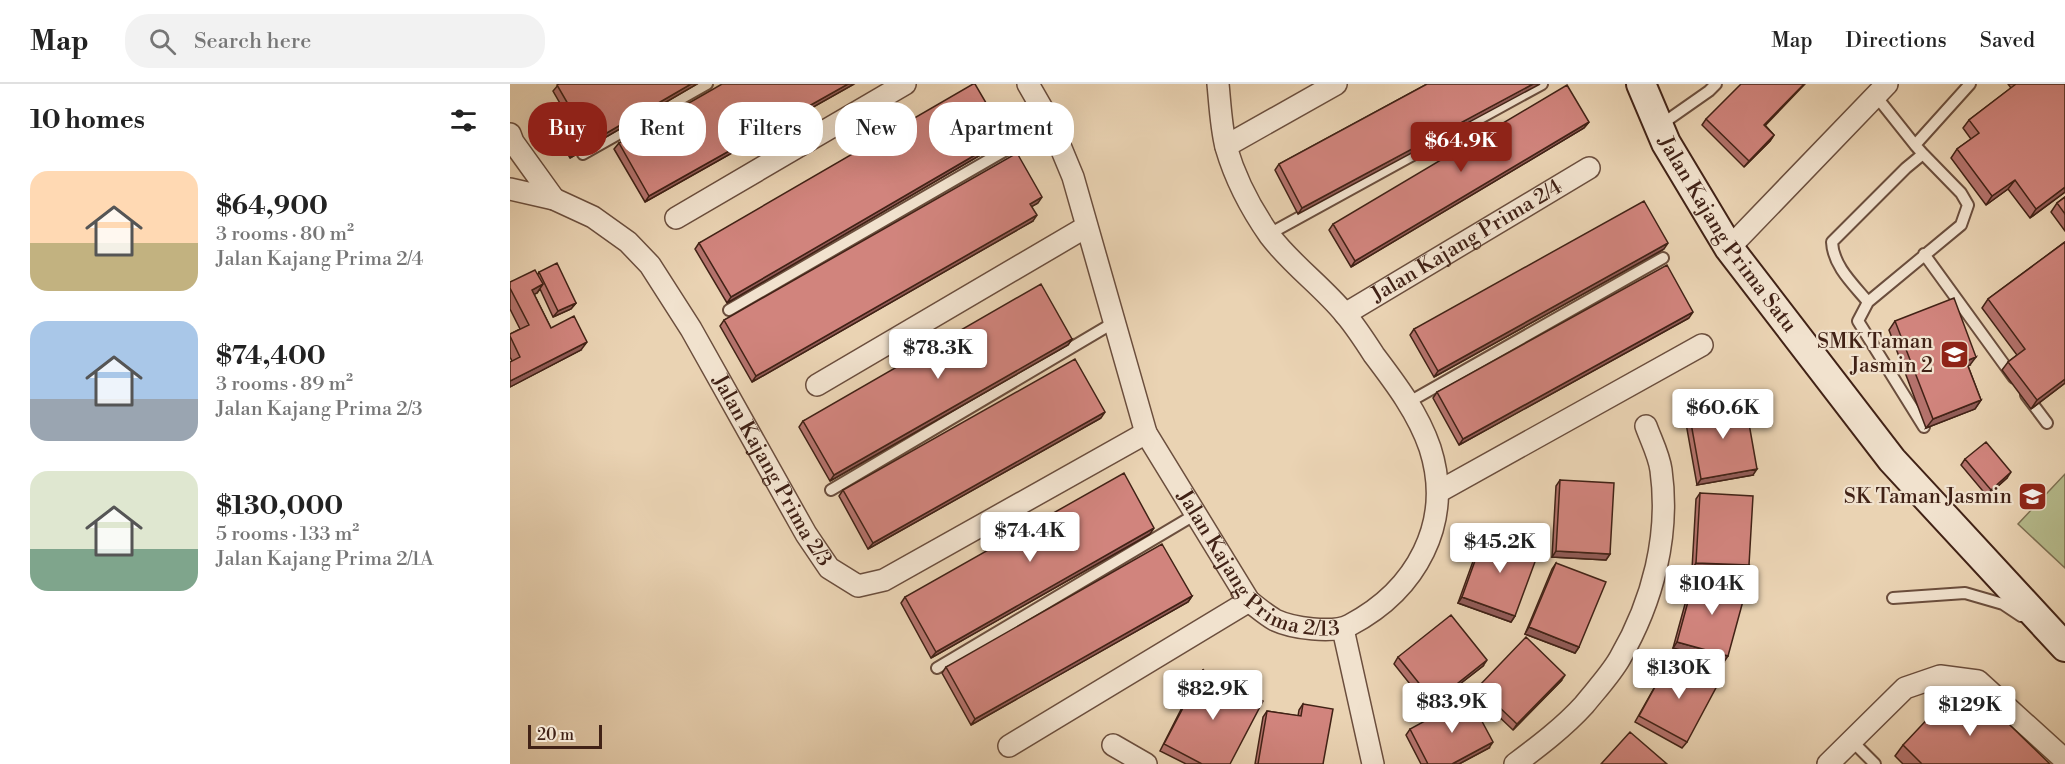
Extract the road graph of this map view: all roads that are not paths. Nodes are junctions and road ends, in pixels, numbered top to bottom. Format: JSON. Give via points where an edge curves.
{"nodes":[{"id":1,"x":707,"y":84,"type":"edge"},
{"id":2,"x":905,"y":84,"type":"edge"},
{"id":3,"x":1028,"y":84,"type":"edge"},
{"id":4,"x":1218,"y":84,"type":"edge"},
{"id":5,"x":1336,"y":84,"type":"edge"},
{"id":6,"x":1542,"y":84,"type":"edge"},
{"id":7,"x":1641,"y":84,"type":"edge"},
{"id":8,"x":1716,"y":84,"type":"edge"},
{"id":9,"x":1970,"y":84,"type":"edge"},
{"id":10,"x":1882,"y":90,"type":"edge"},
{"id":11,"x":1038,"y":102,"type":"edge"},
{"id":12,"x":1658,"y":126,"type":"junction"},
{"id":13,"x":510,"y":134,"type":"edge"},
{"id":14,"x":607,"y":140,"type":"edge"},
{"id":15,"x":1915,"y":145,"type":"junction"},
{"id":16,"x":1226,"y":146,"type":"junction"},
{"id":17,"x":1923,"y":154,"type":"junction"},
{"id":18,"x":996,"y":156,"type":"edge"},
{"id":19,"x":1064,"y":156,"type":"edge"},
{"id":20,"x":1589,"y":168,"type":"dead end"},
{"id":21,"x":510,"y":189,"type":"edge"},
{"id":22,"x":554,"y":199,"type":"junction"},
{"id":23,"x":676,"y":218,"type":"dead end"},
{"id":24,"x":1086,"y":227,"type":"junction"},
{"id":25,"x":1269,"y":234,"type":"junction"},
{"id":26,"x":1729,"y":248,"type":"junction"},
{"id":27,"x":1924,"y":254,"type":"junction"},
{"id":28,"x":1664,"y":258,"type":"edge"},
{"id":29,"x":1868,"y":302,"type":"junction"},
{"id":30,"x":729,"y":310,"type":"edge"},
{"id":31,"x":1345,"y":314,"type":"junction"},
{"id":32,"x":1113,"y":323,"type":"junction"},
{"id":33,"x":1702,"y":345,"type":"dead end"},
{"id":34,"x":817,"y":385,"type":"dead end"},
{"id":35,"x":1409,"y":402,"type":"junction"},
{"id":36,"x":2046,"y":423,"type":"dead end"},
{"id":37,"x":1647,"y":426,"type":"dead end"},
{"id":38,"x":1924,"y":427,"type":"dead end"},
{"id":39,"x":1146,"y":433,"type":"junction"},
{"id":40,"x":831,"y":490,"type":"dead end"},
{"id":41,"x":1438,"y":492,"type":"junction"},
{"id":42,"x":1196,"y":514,"type":"junction"},
{"id":43,"x":1893,"y":598,"type":"dead end"},
{"id":44,"x":1249,"y":601,"type":"junction"},
{"id":45,"x":1343,"y":629,"type":"junction"},
{"id":46,"x":2061,"y":643,"type":"edge"},
{"id":47,"x":937,"y":668,"type":"dead end"},
{"id":48,"x":1851,"y":740,"type":"junction"},
{"id":49,"x":1113,"y":745,"type":"dead end"},
{"id":50,"x":1009,"y":746,"type":"dead end"},
{"id":51,"x":2065,"y":760,"type":"edge"},
{"id":52,"x":1146,"y":764,"type":"edge"},
{"id":53,"x":1373,"y":764,"type":"edge"},
{"id":54,"x":1515,"y":764,"type":"edge"},
{"id":55,"x":1828,"y":764,"type":"edge"},
{"id":56,"x":1875,"y":764,"type":"edge"}],
"edges":[{"from":1,"to":14,"type":"lane"},
{"from":2,"to":23,"type":"street"},
{"from":3,"to":11,"type":"street","name":"Jalan Kajang Prima 2/13"},
{"from":4,"to":16,"type":"street","name":"Jalan Kajang Prima 2/13"},
{"from":5,"to":16,"type":"street"},
{"from":6,"to":25,"type":"lane"},
{"from":7,"to":12,"type":"street","name":"Jalan Kajang Prima Satu"},
{"from":8,"to":12,"type":"lane"},
{"from":9,"to":15,"type":"lane"},
{"from":10,"to":15,"type":"lane"},
{"from":10,"to":26,"type":"street"},
{"from":12,"to":26,"type":"street","name":"Jalan Kajang Prima Satu"},
{"from":13,"to":22,"type":"street"},
{"from":15,"to":17,"type":"lane"},
{"from":16,"to":25,"type":"street","name":"Jalan Kajang Prima 2/13","via":[[1239,183]]},
{"from":17,"to":27,"type":"lane","via":[[1968,205],[1961,225]]},
{"from":17,"to":29,"type":"lane","via":[[1832,242],[1832,254],[1838,265]]},
{"from":18,"to":30,"type":"lane"},
{"from":19,"to":24,"type":"street","name":"Jalan Kajang Prima 2/13"},
{"from":20,"to":31,"type":"street","name":"Jalan Kajang Prima 2/4"},
{"from":21,"to":22,"type":"street","name":"Jalan Kajang Prima 2/3"},
{"from":22,"to":39,"type":"street","name":"Jalan Kajang Prima 2/3","via":[[593,217],[628,242],[650,265],[691,329],[806,534],[829,568],[858,586],[884,580]]},
{"from":24,"to":32,"type":"street","name":"Jalan Kajang Prima 2/13"},
{"from":24,"to":34,"type":"street"},
{"from":25,"to":31,"type":"street","name":"Jalan Kajang Prima 2/13"},
{"from":26,"to":46,"type":"street","name":"Jalan Kajang Prima Satu","via":[[1892,460]]},
{"from":27,"to":29,"type":"lane"},
{"from":27,"to":36,"type":"lane"},
{"from":28,"to":35,"type":"lane"},
{"from":29,"to":38,"type":"lane","via":[[1858,321]]},
{"from":31,"to":35,"type":"street","name":"Jalan Kajang Prima 2/13"},
{"from":32,"to":39,"type":"street","name":"Jalan Kajang Prima 2/13"},
{"from":32,"to":40,"type":"lane"},
{"from":33,"to":41,"type":"street"},
{"from":35,"to":41,"type":"street","name":"Jalan Kajang Prima 2/13","via":[[1430,448]]},
{"from":37,"to":54,"type":"street","via":[[1661,468],[1664,518],[1655,576],[1643,611],[1620,660],[1583,706]]},
{"from":39,"to":42,"type":"street","name":"Jalan Kajang Prima 2/13"},
{"from":41,"to":45,"type":"street","name":"Jalan Kajang Prima 2/13","via":[[1433,530],[1416,568],[1393,597]]},
{"from":42,"to":44,"type":"street","name":"Jalan Kajang Prima 2/13"},
{"from":42,"to":47,"type":"lane"},
{"from":43,"to":46,"type":"lane","via":[[1965,593],[2003,604]]},
{"from":44,"to":45,"type":"street","name":"Jalan Kajang Prima 2/13","via":[[1275,620],[1307,628]]},
{"from":44,"to":50,"type":"street"},
{"from":45,"to":53,"type":"street"},
{"from":48,"to":51,"type":"street","via":[[1905,687],[1940,676],[1978,681]]},
{"from":48,"to":55,"type":"street"},
{"from":48,"to":56,"type":"lane"},
{"from":49,"to":52,"type":"street"}]}
